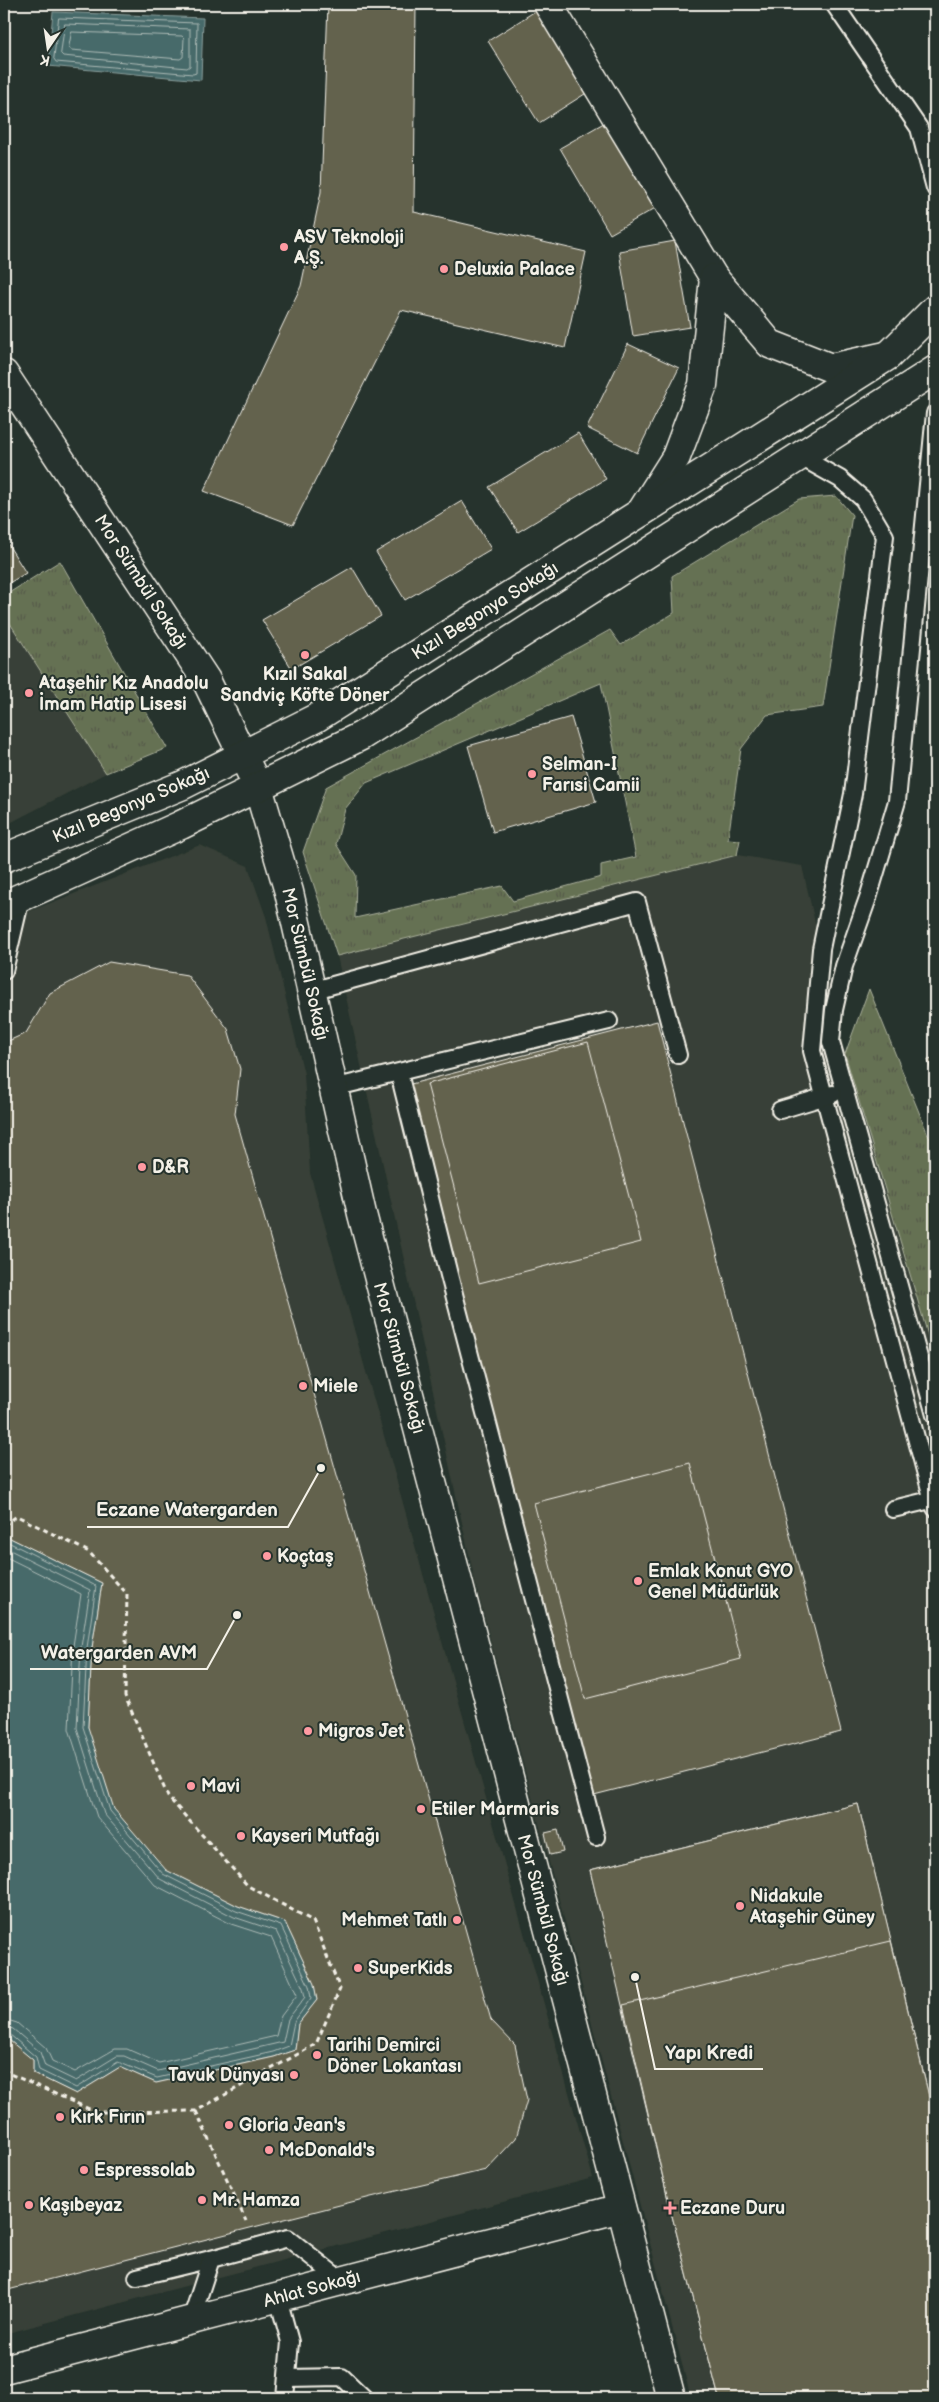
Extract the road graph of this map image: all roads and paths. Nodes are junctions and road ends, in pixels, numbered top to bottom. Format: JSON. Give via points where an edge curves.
{"nodes":[{"id":1,"x":548,"y":4,"type":"edge"},
{"id":2,"x":834,"y":4,"type":"edge"},
{"id":3,"x":935,"y":188,"type":"edge"},
{"id":4,"x":714,"y":278,"type":"junction"},
{"id":5,"x":935,"y":309,"type":"edge"},
{"id":6,"x":888,"y":356,"type":"junction"},
{"id":7,"x":935,"y":370,"type":"edge"},
{"id":8,"x":4,"y":374,"type":"edge"},
{"id":9,"x":935,"y":413,"type":"edge"},
{"id":10,"x":801,"y":457,"type":"junction"},
{"id":11,"x":641,"y":512,"type":"junction"},
{"id":12,"x":243,"y":754,"type":"junction"},
{"id":13,"x":258,"y":787,"type":"junction"},
{"id":14,"x":4,"y":858,"type":"edge"},
{"id":15,"x":12,"y":902,"type":"edge"},
{"id":16,"x":4,"y":971,"type":"edge"},
{"id":17,"x":311,"y":991,"type":"junction"},
{"id":18,"x":609,"y":1021,"type":"dead end"},
{"id":19,"x":678,"y":1055,"type":"dead end"},
{"id":20,"x":399,"y":1073,"type":"junction"},
{"id":21,"x":334,"y":1088,"type":"junction"},
{"id":22,"x":844,"y":1089,"type":"junction"},
{"id":23,"x":823,"y":1097,"type":"junction"},
{"id":24,"x":780,"y":1110,"type":"dead end"},
{"id":25,"x":935,"y":1416,"type":"edge"},
{"id":26,"x":934,"y":1502,"type":"edge"},
{"id":27,"x":893,"y":1509,"type":"dead end"},
{"id":28,"x":4,"y":1525,"type":"edge"},
{"id":29,"x":596,"y":1836,"type":"dead end"},
{"id":30,"x":4,"y":2068,"type":"edge"},
{"id":31,"x":196,"y":2111,"type":"junction"},
{"id":32,"x":621,"y":2208,"type":"junction"},
{"id":33,"x":257,"y":2247,"type":"junction"},
{"id":34,"x":211,"y":2259,"type":"junction"},
{"id":35,"x":137,"y":2277,"type":"dead end"},
{"id":36,"x":342,"y":2281,"type":"junction"},
{"id":37,"x":278,"y":2298,"type":"junction"},
{"id":38,"x":191,"y":2320,"type":"junction"},
{"id":39,"x":4,"y":2369,"type":"edge"},
{"id":40,"x":287,"y":2378,"type":"junction"},
{"id":41,"x":285,"y":2398,"type":"edge"},
{"id":42,"x":364,"y":2398,"type":"edge"},
{"id":43,"x":671,"y":2398,"type":"edge"}],
"edges":[{"from":1,"to":4,"type":"street"},
{"from":2,"to":3,"type":"lane","via":[[919,128]]},
{"from":4,"to":6,"type":"street","via":[[770,344],[831,368]]},
{"from":4,"to":11,"type":"street","via":[[703,385],[676,457]]},
{"from":5,"to":6,"type":"street","name":"Kızıl Begonya Sokağı"},
{"from":6,"to":11,"type":"street","name":"Kızıl Begonya Sokağı"},
{"from":7,"to":10,"type":"street","name":"Kızıl Begonya Sokağı"},
{"from":8,"to":12,"type":"street","name":"Mor Sümbül Sokağı","via":[[206,680]]},
{"from":9,"to":22,"type":"lane","via":[[897,801],[844,966],[834,1010],[831,1042]]},
{"from":10,"to":13,"type":"street","name":"Kızıl Begonya Sokağı","via":[[361,736]]},
{"from":10,"to":23,"type":"lane","via":[[840,479],[863,499],[885,536],[853,794],[821,949],[812,1051]]},
{"from":11,"to":12,"type":"street","name":"Kızıl Begonya Sokağı","via":[[316,718]]},
{"from":12,"to":13,"type":"street","name":"Mor Sümbül Sokağı"},
{"from":12,"to":14,"type":"street","name":"Kızıl Begonya Sokağı","via":[[182,785]]},
{"from":13,"to":15,"type":"street","name":"Kızıl Begonya Sokağı"},
{"from":13,"to":17,"type":"street","name":"Mor Sümbül Sokağı","via":[[289,892]]},
{"from":15,"to":16,"type":"lane"},
{"from":17,"to":19,"type":"lane","via":[[637,902]]},
{"from":17,"to":21,"type":"street","name":"Mor Sümbül Sokağı"},
{"from":18,"to":20,"type":"lane"},
{"from":20,"to":21,"type":"lane"},
{"from":20,"to":29,"type":"lane"},
{"from":21,"to":32,"type":"street","name":"Mor Sümbül Sokağı","via":[[362,1214]]},
{"from":22,"to":23,"type":"lane"},
{"from":22,"to":25,"type":"lane"},
{"from":23,"to":24,"type":"lane"},
{"from":23,"to":26,"type":"lane"},
{"from":26,"to":27,"type":"lane"},
{"from":28,"to":31,"type":"path","via":[[17,1516],[89,1552],[127,1594],[125,1696],[168,1797],[248,1886],[313,1921],[340,1989],[316,2044]]},
{"from":30,"to":31,"type":"path","via":[[8,2073],[96,2112]]},
{"from":31,"to":33,"type":"path"},
{"from":32,"to":36,"type":"street","name":"Ahlat Sokağı"},
{"from":32,"to":43,"type":"street","name":"Mor Sümbül Sokağı"},
{"from":33,"to":34,"type":"lane"},
{"from":33,"to":36,"type":"lane","via":[[288,2238]]},
{"from":34,"to":35,"type":"lane"},
{"from":34,"to":38,"type":"lane"},
{"from":36,"to":37,"type":"street","name":"Ahlat Sokağı"},
{"from":37,"to":38,"type":"street","name":"Ahlat Sokağı"},
{"from":37,"to":40,"type":"lane","via":[[290,2342]]},
{"from":38,"to":39,"type":"street","name":"Ahlat Sokağı"},
{"from":40,"to":41,"type":"lane"},
{"from":40,"to":42,"type":"lane","via":[[342,2377]]}]}
